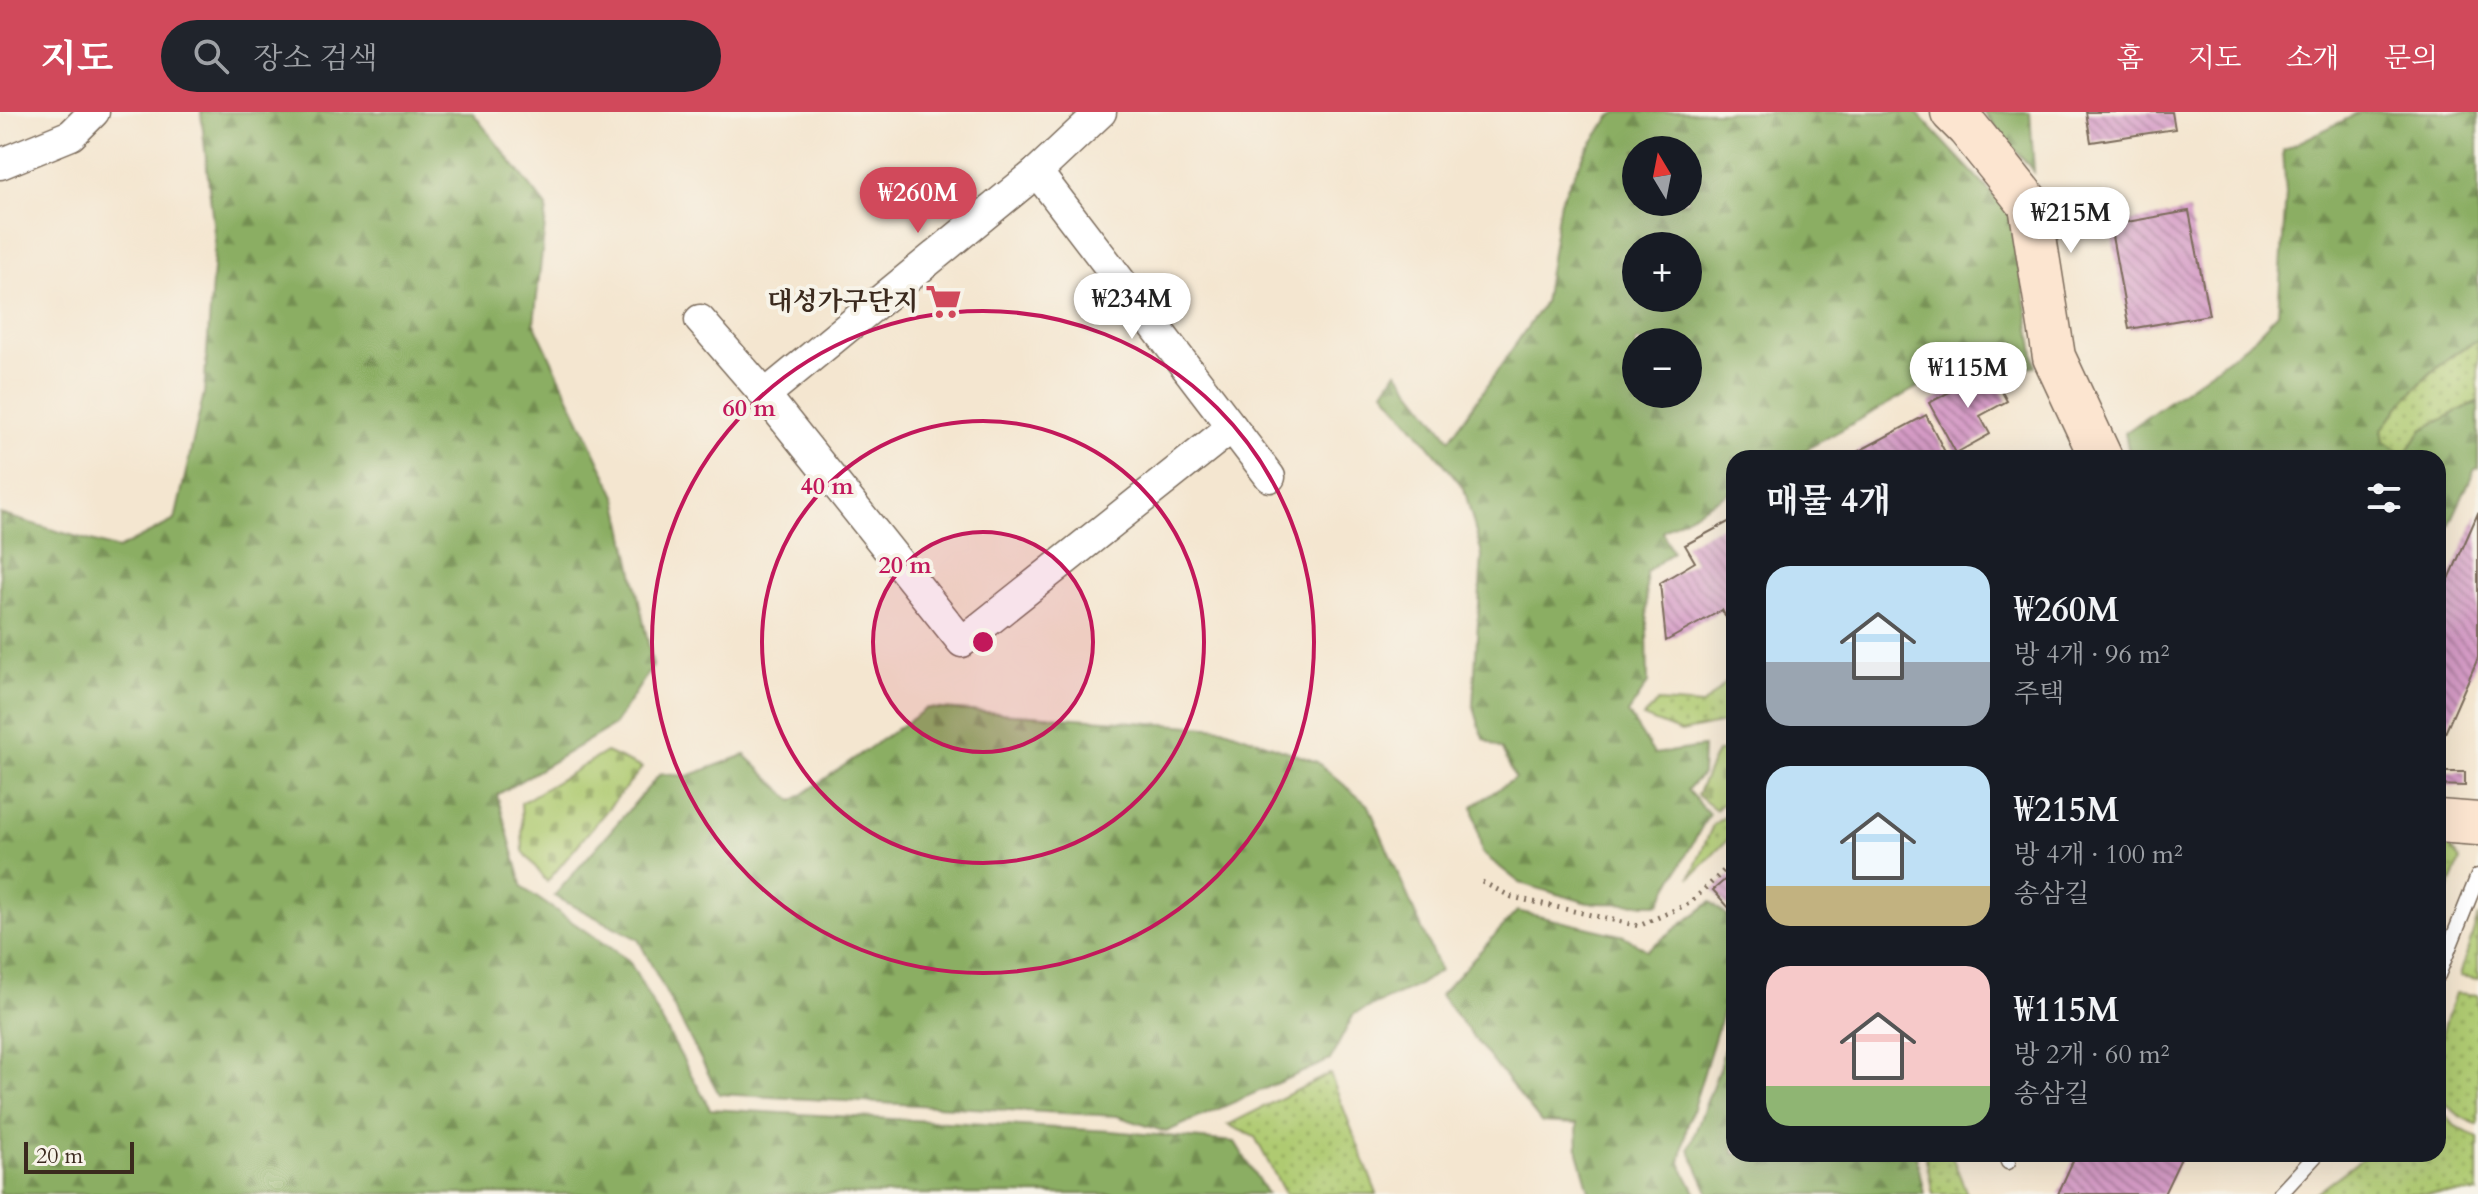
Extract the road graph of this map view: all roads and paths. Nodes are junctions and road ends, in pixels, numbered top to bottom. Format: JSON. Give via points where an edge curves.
{"nodes":[{"id":1,"x":94,"y":112,"type":"edge"},
{"id":2,"x":1101,"y":112,"type":"edge"},
{"id":3,"x":1952,"y":112,"type":"edge"},
{"id":4,"x":0,"y":164,"type":"edge"},
{"id":5,"x":1037,"y":172,"type":"junction"},
{"id":6,"x":700,"y":320,"type":"dead end"},
{"id":7,"x":765,"y":395,"type":"junction"},
{"id":8,"x":1232,"y":427,"type":"junction"},
{"id":9,"x":2097,"y":450,"type":"edge"},
{"id":10,"x":1270,"y":477,"type":"dead end"},
{"id":11,"x":2446,"y":822,"type":"edge"},
{"id":12,"x":2478,"y":824,"type":"edge"},
{"id":13,"x":1726,"y":869,"type":"edge"},
{"id":14,"x":2478,"y":876,"type":"edge"},
{"id":15,"x":1482,"y":882,"type":"dead end"},
{"id":16,"x":2446,"y":955,"type":"edge"},
{"id":17,"x":2310,"y":1162,"type":"edge"},
{"id":18,"x":2280,"y":1194,"type":"edge"}],
"edges":[{"from":1,"to":4,"type":"street","via":[[71,135]]},
{"from":2,"to":5,"type":"street"},
{"from":3,"to":9,"type":"street","via":[[2030,205],[2054,357]]},
{"from":5,"to":7,"type":"street"},
{"from":5,"to":8,"type":"street"},
{"from":6,"to":7,"type":"street"},
{"from":7,"to":8,"type":"street","via":[[962,642]]},
{"from":8,"to":10,"type":"street"},
{"from":11,"to":12,"type":"street"},
{"from":13,"to":15,"type":"path","via":[[1690,903],[1639,926],[1512,897]]},
{"from":14,"to":16,"type":"lane"},
{"from":17,"to":18,"type":"lane"}]}
